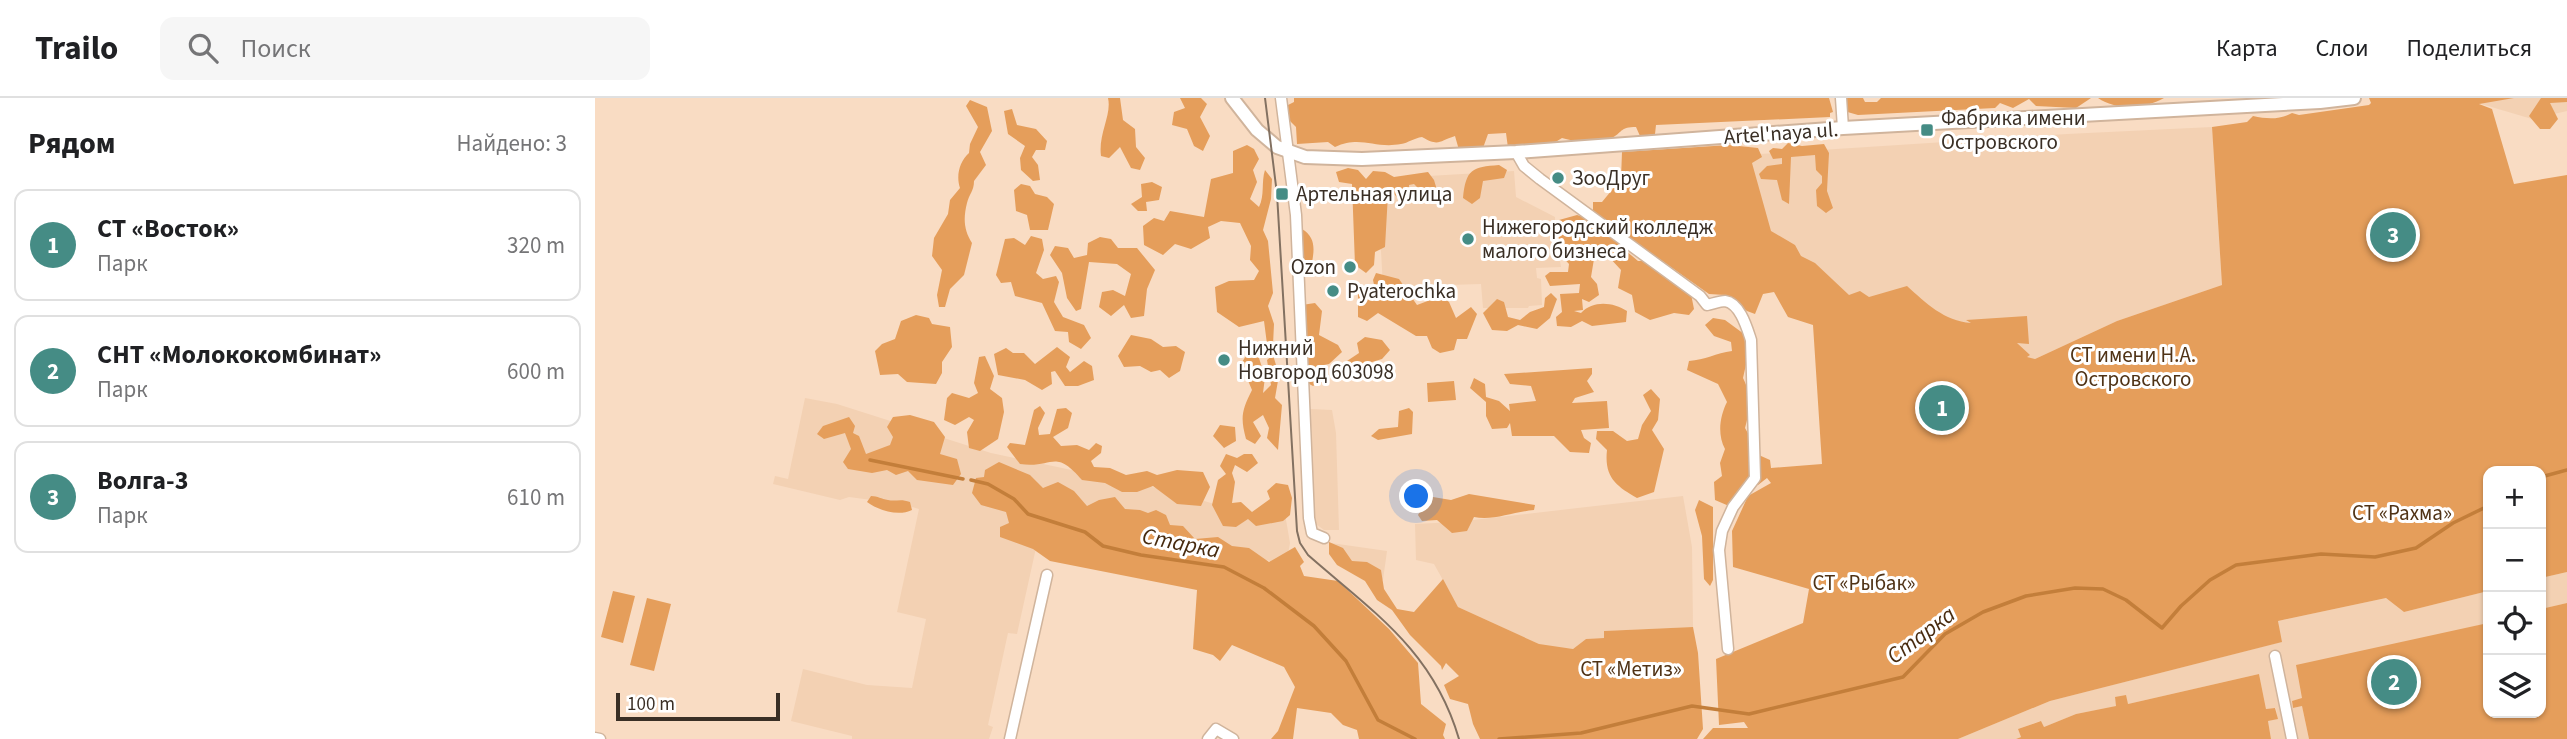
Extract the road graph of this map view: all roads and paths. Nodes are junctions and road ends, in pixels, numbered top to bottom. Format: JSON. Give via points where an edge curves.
{"nodes":[{"id":1,"x":1232,"y":98,"type":"edge"},
{"id":2,"x":1281,"y":98,"type":"edge"},
{"id":3,"x":1841,"y":98,"type":"edge"},
{"id":4,"x":2354,"y":98,"type":"edge"},
{"id":5,"x":1241,"y":104,"type":"edge"},
{"id":6,"x":1843,"y":128,"type":"junction"},
{"id":7,"x":1289,"y":152,"type":"junction"},
{"id":8,"x":1516,"y":152,"type":"junction"},
{"id":9,"x":1324,"y":538,"type":"dead end"},
{"id":10,"x":1047,"y":575,"type":"dead end"},
{"id":11,"x":1728,"y":649,"type":"dead end"},
{"id":12,"x":2274,"y":656,"type":"dead end"},
{"id":13,"x":1010,"y":739,"type":"edge"},
{"id":14,"x":1208,"y":739,"type":"edge"},
{"id":15,"x":1233,"y":739,"type":"edge"},
{"id":16,"x":2292,"y":739,"type":"edge"}],
"edges":[{"from":1,"to":5,"type":"street","name":"Artel'naya ul."},
{"from":2,"to":7,"type":"street"},
{"from":3,"to":6,"type":"street"},
{"from":4,"to":6,"type":"street","name":"Artel'naya ul."},
{"from":5,"to":7,"type":"street","name":"Artel'naya ul.","via":[[1265,139]]},
{"from":6,"to":8,"type":"street","name":"Artel'naya ul."},
{"from":7,"to":8,"type":"street","name":"Artel'naya ul.","via":[[1314,158],[1362,159]]},
{"from":7,"to":9,"type":"street","via":[[1296,215],[1308,506],[1312,533]]},
{"from":8,"to":11,"type":"street","via":[[1540,180],[1707,305],[1726,301],[1735,306],[1745,323],[1751,340],[1755,478],[1722,531],[1719,550]]},
{"from":10,"to":13,"type":"street"},
{"from":12,"to":16,"type":"street"},
{"from":14,"to":15,"type":"street","via":[[1216,729]]}]}
